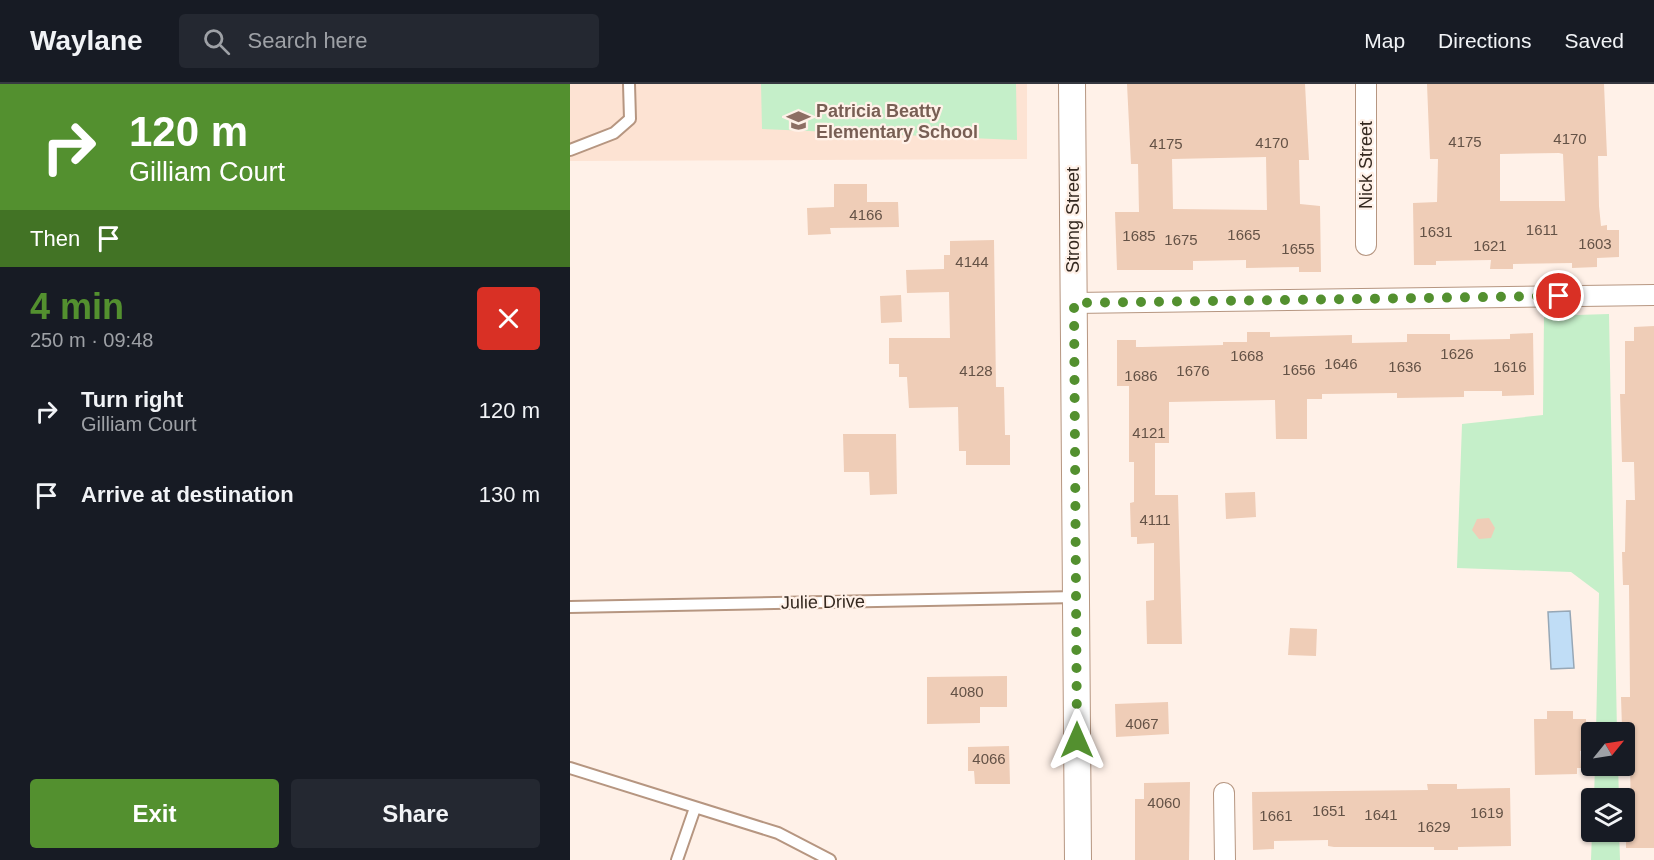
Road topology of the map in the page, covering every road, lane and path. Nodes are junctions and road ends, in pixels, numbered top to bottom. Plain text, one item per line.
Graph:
1 (629, 84) edge
2 (1072, 84) edge
3 (1366, 84) edge
4 (570, 150) edge
5 (1366, 245) dead end
6 (1654, 295) edge
7 (1074, 303) junction
8 (1076, 597) junction
9 (570, 607) edge
10 (570, 768) edge
11 (1224, 793) dead end
12 (695, 808) junction
13 (815, 856) edge
14 (677, 860) edge
15 (830, 860) edge
16 (1078, 860) edge
17 (1225, 860) edge

1 - 4 lane
2 - 7 street, Strong Street
3 - 5 street, Nick Street
6 - 7 street
7 - 8 street, Strong Street
8 - 9 lane, Julie Drive
8 - 16 street, Strong Street
10 - 12 lane
11 - 17 street
12 - 13 lane
12 - 14 lane
13 - 15 lane

